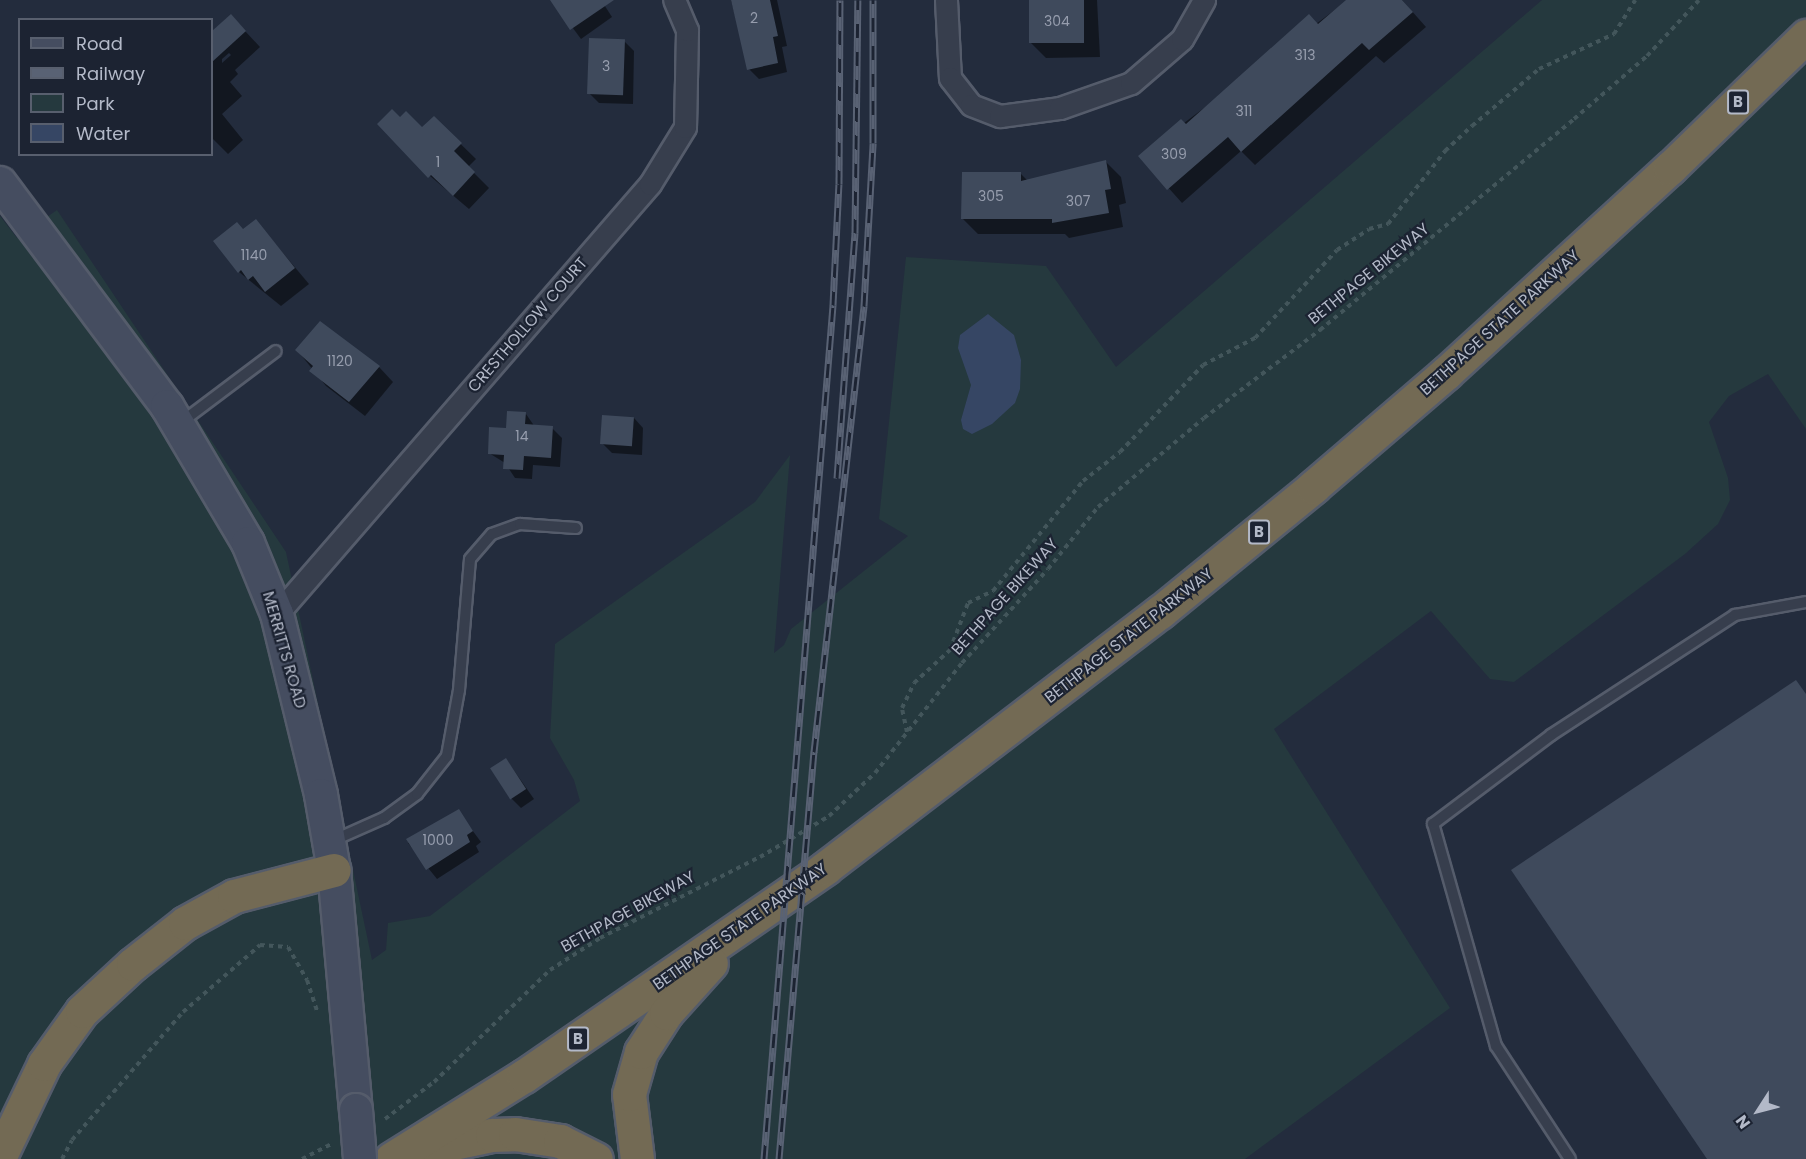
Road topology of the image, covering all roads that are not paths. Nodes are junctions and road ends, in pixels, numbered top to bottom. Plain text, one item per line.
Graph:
1 (674, 0) edge
2 (946, 0) edge
3 (1204, 0) edge
4 (1806, 36) edge
5 (0, 183) edge
6 (276, 351) dead end
7 (179, 424) junction
8 (576, 528) dead end
9 (1806, 602) edge
10 (278, 614) junction
11 (332, 856) junction
12 (754, 917) junction
13 (7, 1142) edge
14 (350, 1150) edge
15 (394, 1157) edge
16 (8, 1159) edge
17 (596, 1159) edge
18 (637, 1159) edge
19 (1570, 1159) edge

1 - 10 street, CRESTHOLLOW COURT
2 - 3 street
4 - 12 highway, BETHPAGE STATE PARKWAY / B
5 - 7 main road, MERRITTS ROAD
6 - 7 lane
7 - 10 main road, MERRITTS ROAD
8 - 11 lane
9 - 19 lane
10 - 11 main road, MERRITTS ROAD
11 - 13 highway
11 - 14 main road, MERRITTS ROAD, bridge
12 - 15 highway, BETHPAGE STATE PARKWAY / B
12 - 18 highway
13 - 16 highway
15 - 17 highway

